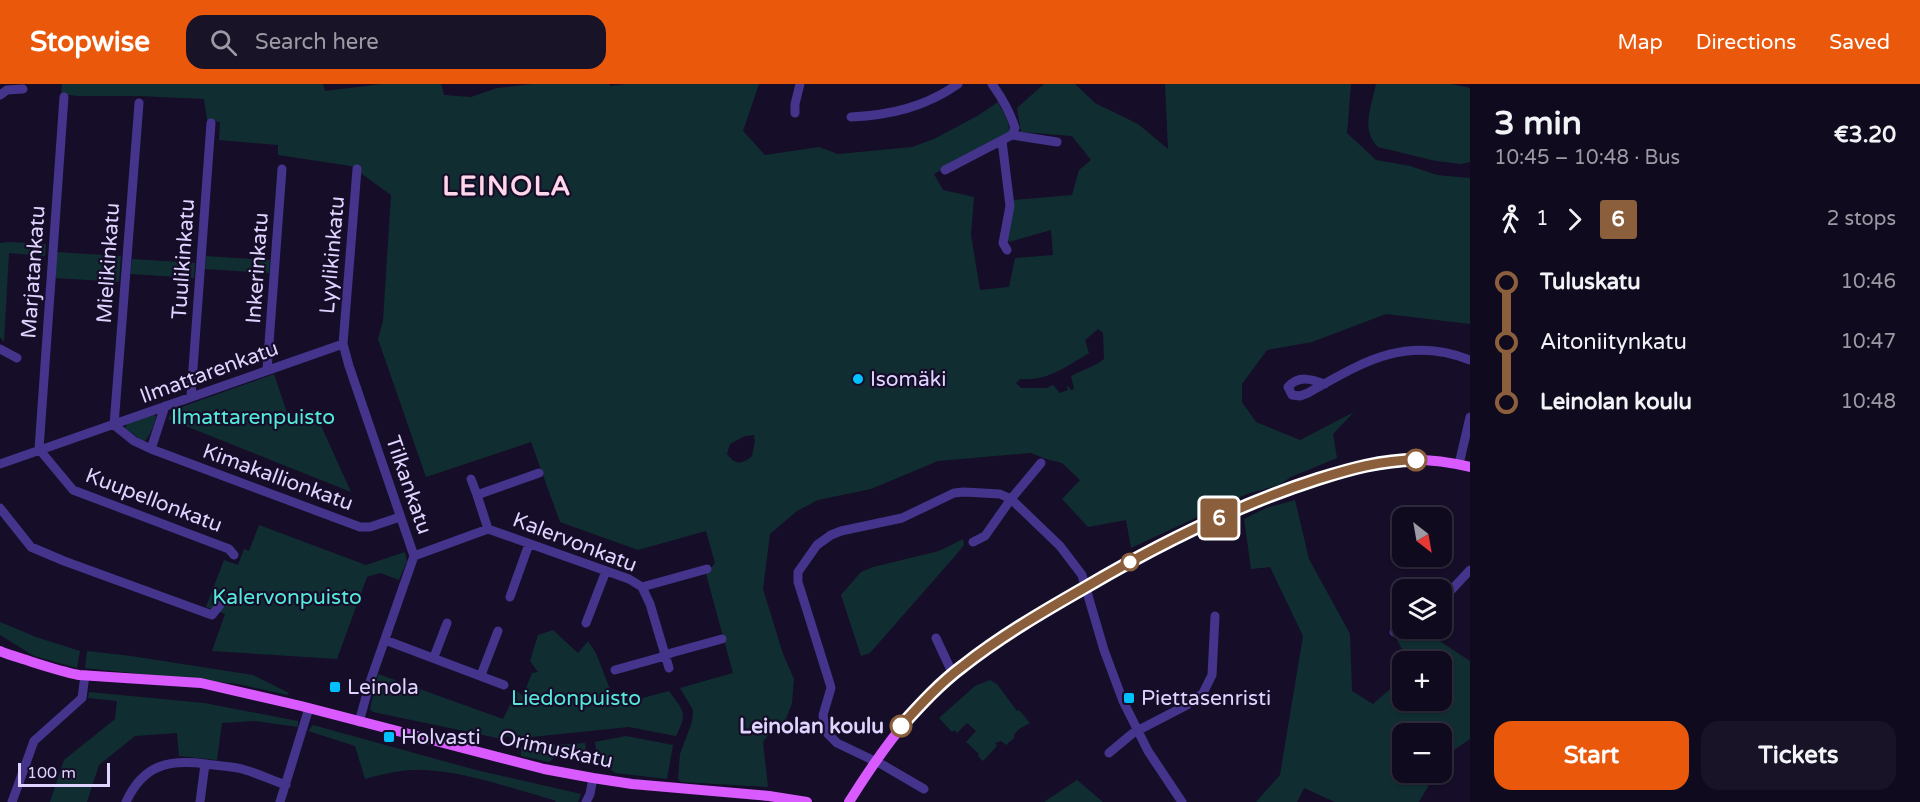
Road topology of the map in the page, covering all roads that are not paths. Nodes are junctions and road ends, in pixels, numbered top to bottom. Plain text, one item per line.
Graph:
1 (800, 84) edge
2 (958, 84) edge
3 (992, 84) edge
4 (23, 90) dead end
5 (0, 94) edge
6 (64, 97) dead end
7 (139, 103) dead end
8 (795, 113) dead end
9 (851, 117) dead end
10 (211, 123) dead end
11 (1012, 135) junction
12 (1002, 141) junction
13 (1057, 142) dead end
14 (282, 169) dead end
15 (357, 170) dead end
16 (945, 170) dead end
17 (1007, 250) dead end
18 (343, 344) junction
19 (0, 349) edge
20 (17, 358) dead end
21 (1470, 360) edge
22 (267, 370) junction
23 (1325, 384) dead end
24 (191, 396) junction
25 (165, 406) junction
26 (1470, 417) edge
27 (114, 425) junction
28 (39, 449) junction
29 (150, 449) junction
30 (1041, 463) dead end
31 (0, 464) edge
32 (1465, 466) edge
33 (539, 473) dead end
34 (471, 479) dead end
35 (477, 495) junction
36 (1011, 499) junction
37 (0, 508) edge
38 (400, 517) junction
39 (488, 529) junction
40 (973, 542) dead end
41 (529, 544) junction
42 (234, 555) dead end
43 (414, 556) junction
44 (706, 569) dead end
45 (1470, 570) edge
46 (606, 572) junction
47 (642, 587) junction
48 (1085, 587) junction
49 (1452, 589) edge
50 (510, 597) dead end
51 (220, 605) dead end
52 (1215, 616) dead end
53 (447, 623) dead end
54 (586, 623) dead end
55 (498, 632) dead end
56 (936, 638) dead end
57 (722, 639) dead end
58 (385, 640) junction
59 (0, 643) edge
60 (0, 651) edge
61 (665, 656) junction
62 (434, 657) junction
63 (20, 658) junction
64 (669, 668) dead end
65 (615, 670) dead end
66 (954, 674) junction
67 (86, 675) junction
68 (481, 675) junction
69 (504, 685) dead end
70 (309, 708) junction
71 (359, 722) junction
72 (1137, 730) junction
73 (1108, 753) dead end
74 (875, 761) junction
75 (205, 764) junction
76 (593, 778) junction
77 (286, 785) junction
78 (924, 789) dead end
79 (12, 802) edge
80 (126, 802) edge
81 (200, 802) edge
82 (280, 802) edge
83 (586, 802) edge
84 (807, 802) edge
85 (849, 802) edge
86 (1182, 802) edge

1 - 8 street
2 - 9 street
3 - 11 street
4 - 5 street
6 - 28 street, Marjatankatu
7 - 27 street, Mielikinkatu
10 - 24 street, Tuulikinkatu
11 - 12 street
11 - 13 street
12 - 16 street
12 - 17 street
14 - 22 street, Inkerinkatu
15 - 18 street, Lyylikinkatu
18 - 22 street, Ilmattarenkatu
18 - 38 street, Tilkankatu
19 - 20 street
21 - 23 street
22 - 24 street, Ilmattarenkatu
24 - 25 street, Ilmattarenkatu
25 - 27 street, Ilmattarenkatu
25 - 29 street
26 - 32 street
27 - 28 street, Ilmattarenkatu
27 - 29 street, Kimakallionkatu
28 - 31 street, Ilmattarenkatu
28 - 42 street, Kuupellonkatu
29 - 38 street, Kimakallionkatu
30 - 36 street
32 - 48 main road
33 - 35 street
34 - 35 street
35 - 39 street
36 - 40 street
36 - 48 street
36 - 74 street
37 - 51 street
38 - 43 street, Tilkankatu
39 - 41 street, Kalervonkatu
39 - 43 street, Kalervonkatu
41 - 46 street, Kalervonkatu
41 - 50 street
43 - 58 street, Tilkankatu
44 - 47 street
45 - 49 street
46 - 47 street, Kalervonkatu
46 - 54 street
47 - 61 street, Kalervonkatu
48 - 66 main road
48 - 72 street
52 - 72 street
53 - 62 street
55 - 68 street
56 - 66 street
57 - 61 street
58 - 62 street
58 - 71 street, Tilkankatu
59 - 63 main road, Orimuskatu
60 - 63 main road, Orimuskatu
61 - 64 street, Kalervonkatu
61 - 65 street
62 - 68 street
63 - 67 main road, Orimuskatu
66 - 74 main road
67 - 70 main road, Orimuskatu
67 - 79 street
68 - 69 street
70 - 71 main road, Orimuskatu
70 - 77 street
71 - 76 main road, Orimuskatu
72 - 73 street
72 - 86 street
74 - 78 street
74 - 85 main road
75 - 77 street
75 - 80 street
75 - 81 street
76 - 83 street
76 - 84 main road, Orimuskatu
77 - 82 street

